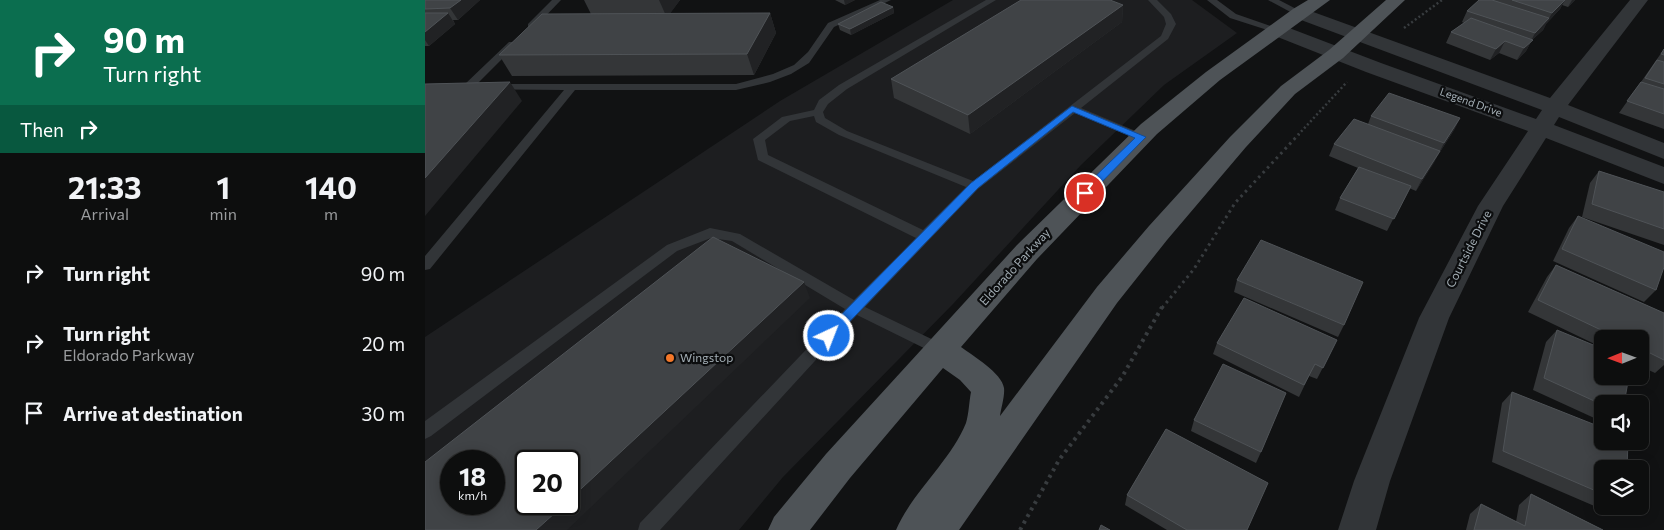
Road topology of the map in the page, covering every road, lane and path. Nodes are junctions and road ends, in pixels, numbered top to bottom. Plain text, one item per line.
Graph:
1 (557, 0) edge
2 (887, 0) edge
3 (992, 0) edge
4 (1155, 0) edge
5 (1211, 0) edge
6 (1272, 0) edge
7 (1396, 0) edge
8 (1442, 0) edge
9 (1639, 0) edge
10 (1310, 7) edge
11 (1277, 30) junction
12 (1383, 46) junction
13 (1352, 52) junction
14 (573, 86) junction
15 (1072, 108) junction
16 (818, 112) junction
17 (1548, 118) junction
18 (1141, 137) junction
19 (1664, 152) edge
20 (1664, 176) edge
21 (974, 186) junction
22 (925, 236) junction
23 (425, 265) edge
24 (855, 308) junction
25 (941, 350) junction
26 (425, 431) edge
27 (647, 530) edge
28 (787, 530) edge
29 (915, 530) edge
30 (937, 530) edge
31 (1020, 530) edge
32 (1357, 530) edge

1 - 14 lane
2 - 14 lane
3 - 16 lane
4 - 15 lane
5 - 11 lane
6 - 10 lane
7 - 13 main road
8 - 12 path
9 - 17 street, Courtside Drive
10 - 11 main road, Eldorado Parkway
10 - 13 street, Legend Drive
11 - 13 street, Legend Drive
11 - 18 main road, Eldorado Parkway
12 - 13 street, Legend Drive
12 - 17 street, Legend Drive
13 - 17 street, Legend Drive
13 - 30 main road
13 - 31 path
14 - 23 lane
15 - 18 lane
15 - 21 lane
16 - 21 lane
16 - 22 lane
17 - 19 street, Legend Drive
17 - 20 street, Legend Drive
17 - 32 street, Courtside Drive
18 - 25 main road, Eldorado Parkway
21 - 22 lane
22 - 24 lane
24 - 25 lane
24 - 26 lane
24 - 27 lane
25 - 28 main road, Eldorado Parkway
25 - 29 main road

